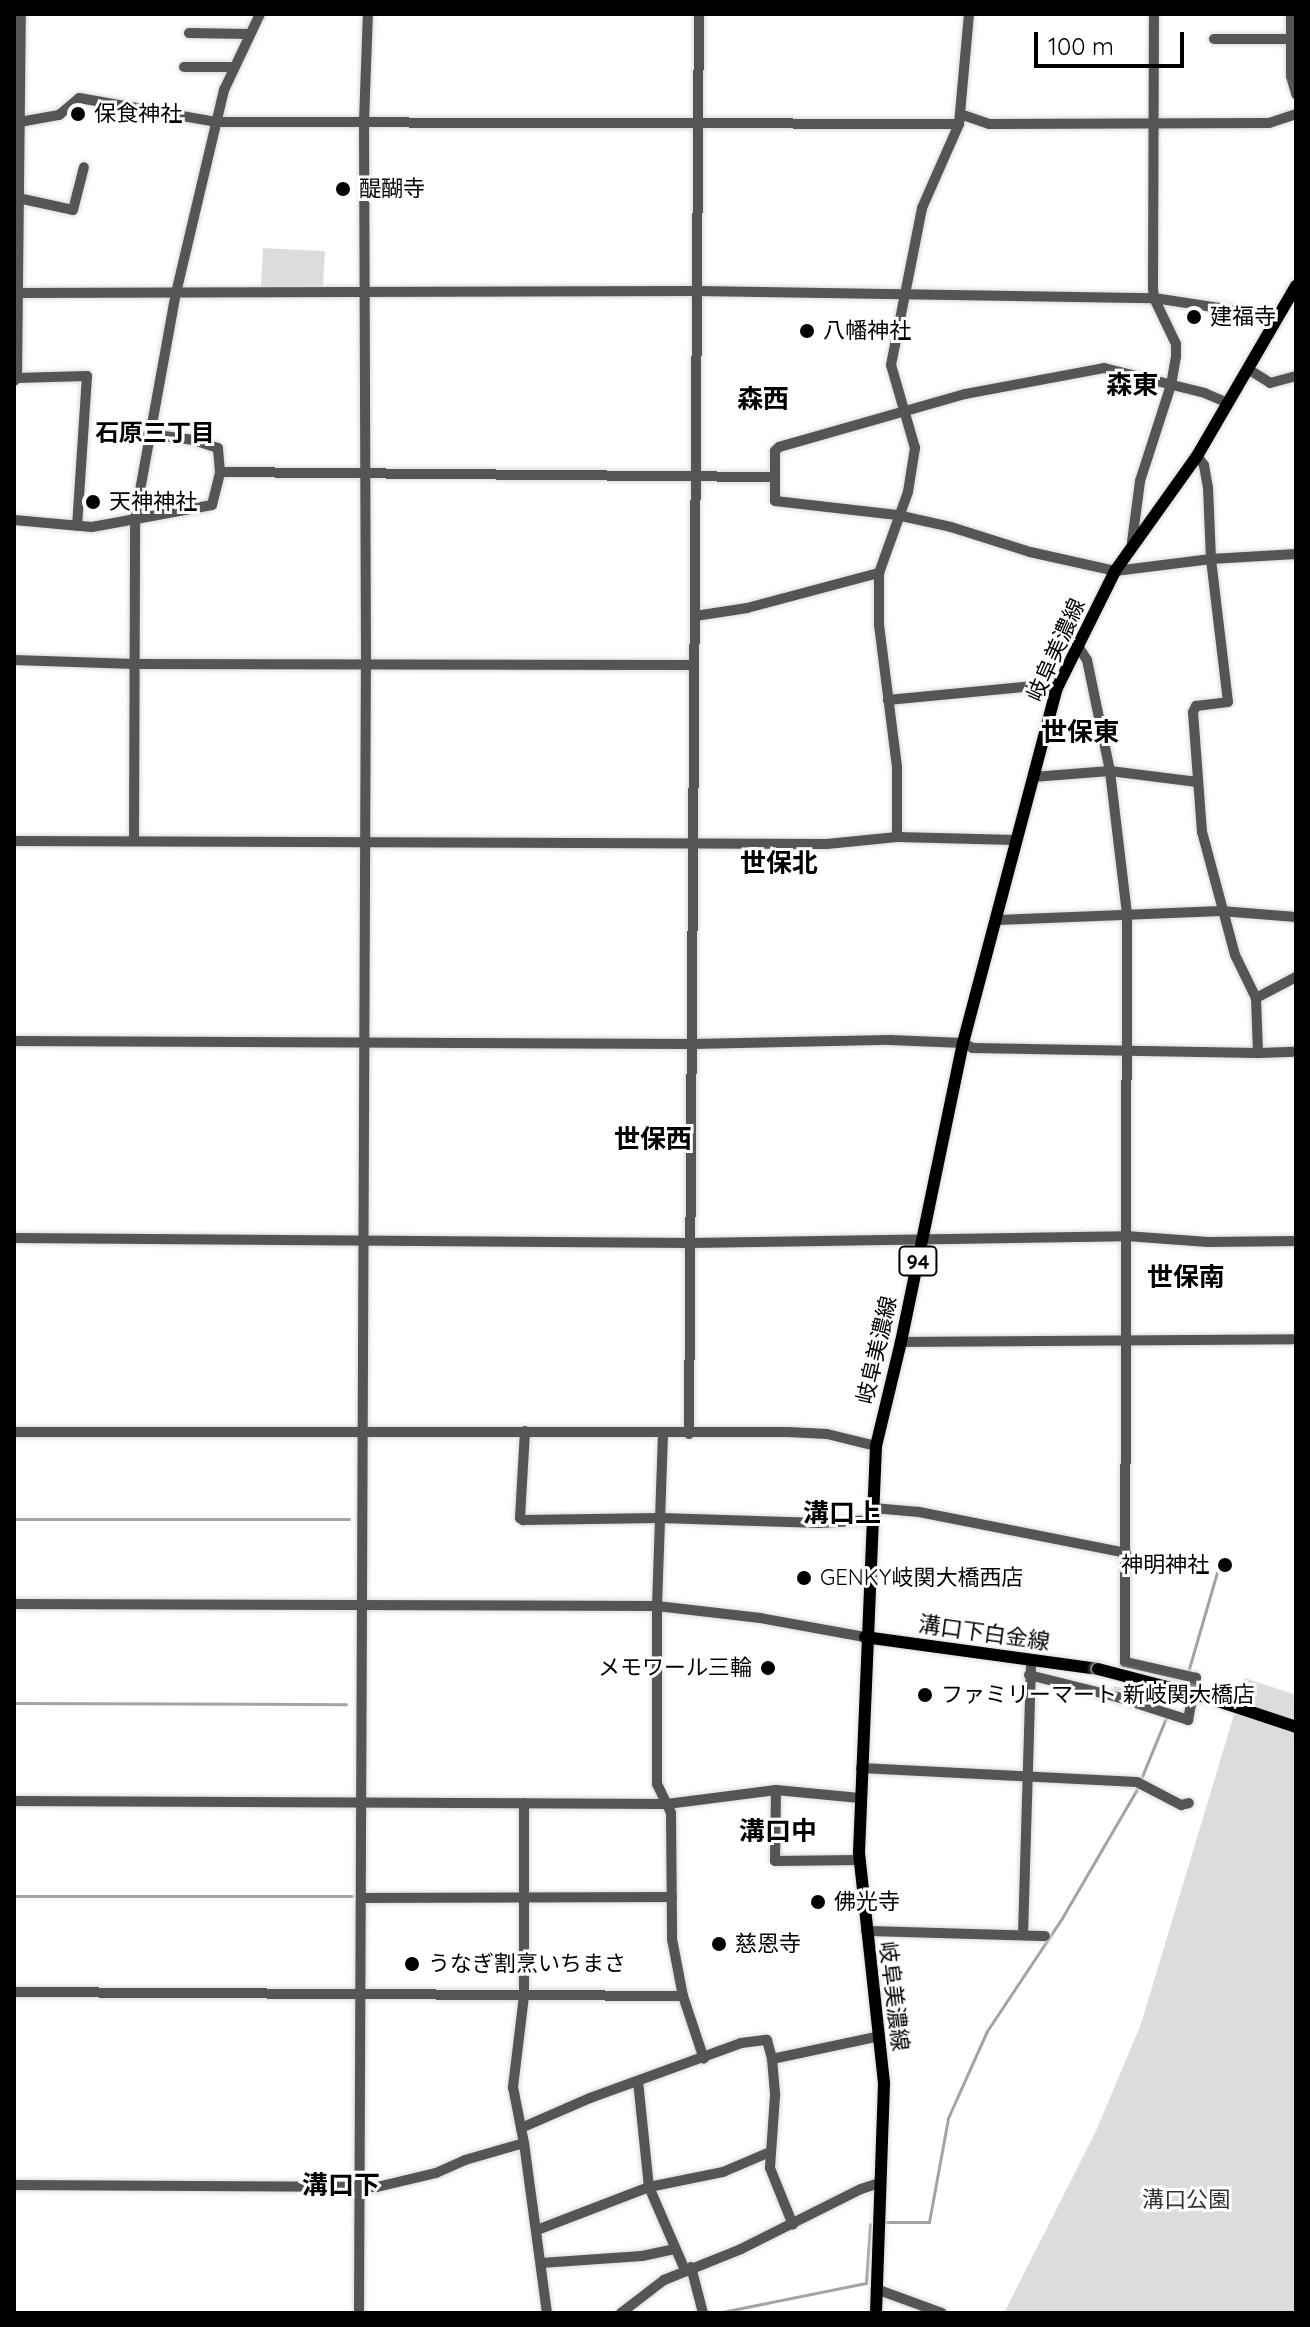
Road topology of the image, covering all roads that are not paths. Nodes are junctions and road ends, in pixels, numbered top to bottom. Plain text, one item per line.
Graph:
1 (21, 14) edge
2 (260, 14) edge
3 (368, 14) edge
4 (699, 14) edge
5 (969, 14) edge
6 (1154, 14) edge
7 (1291, 14) edge
8 (189, 33) dead end
9 (249, 34) junction
10 (1214, 39) dead end
11 (1292, 39) junction
12 (17, 58) edge
13 (184, 67) dead end
14 (233, 67) junction
15 (1296, 94) edge
16 (1296, 114) edge
17 (960, 119) junction
18 (364, 121) junction
19 (216, 122) junction
20 (16, 123) edge
21 (699, 123) junction
22 (1153, 123) junction
23 (84, 167) dead end
24 (18, 198) junction
25 (1296, 286) edge
26 (697, 291) junction
27 (16, 293) edge
28 (176, 293) junction
29 (367, 293) junction
30 (904, 297) junction
31 (1154, 298) junction
32 (1278, 317) junction
33 (1248, 369) junction
34 (1296, 376) edge
35 (16, 379) edge
36 (1171, 385) junction
37 (1228, 403) junction
38 (902, 410) junction
39 (148, 434) junction
40 (1197, 456) junction
41 (220, 472) junction
42 (366, 474) junction
43 (695, 477) junction
44 (774, 477) junction
45 (897, 515) junction
46 (135, 518) junction
47 (14, 520) edge
48 (77, 526) junction
49 (1132, 542) junction
50 (1296, 554) edge
51 (1211, 559) junction
52 (1115, 571) junction
53 (879, 573) junction
54 (695, 616) junction
55 (1078, 646) junction
56 (14, 660) edge
57 (134, 664) junction
58 (366, 664) junction
59 (693, 665) junction
60 (1057, 688) junction
61 (888, 700) junction
62 (1110, 771) junction
63 (1033, 777) junction
64 (1197, 782) junction
65 (897, 837) junction
66 (1016, 840) junction
67 (14, 841) edge
68 (134, 841) junction
69 (366, 842) junction
70 (694, 844) junction
71 (1221, 911) junction
72 (1127, 914) junction
73 (1296, 919) edge
74 (998, 920) junction
75 (1296, 977) edge
76 (1256, 998) junction
77 (14, 1041) edge
78 (963, 1043) junction
79 (364, 1044) junction
80 (693, 1044) junction
81 (1126, 1049) junction
82 (1296, 1052) edge
83 (1258, 1053) junction
84 (1126, 1236) junction
85 (14, 1238) edge
86 (922, 1238) junction
87 (1296, 1241) edge
88 (363, 1242) junction
89 (692, 1243) junction
90 (1125, 1339) junction
91 (1296, 1339) edge
92 (901, 1342) junction
93 (525, 1431) junction
94 (14, 1432) edge
95 (363, 1432) junction
96 (663, 1434) junction
97 (689, 1434) junction
98 (876, 1446) junction
99 (873, 1514) junction
100 (660, 1518) junction
101 (1126, 1553) junction
102 (14, 1604) edge
103 (362, 1605) junction
104 (657, 1606) junction
105 (865, 1637) junction
106 (1031, 1660) junction
107 (1029, 1675) junction
108 (1296, 1727) edge
109 (861, 1768) junction
110 (1028, 1774) junction
111 (776, 1790) junction
112 (860, 1798) junction
113 (14, 1801) edge
114 (361, 1802) junction
115 (524, 1803) junction
116 (1189, 1803) dead end
117 (667, 1804) junction
118 (859, 1860) junction
119 (524, 1897) junction
120 (672, 1897) junction
121 (361, 1898) junction
122 (866, 1931) junction
123 (1023, 1935) junction
124 (1045, 1936) dead end
125 (14, 1992) edge
126 (360, 1994) junction
127 (524, 1996) junction
128 (683, 1996) junction
129 (880, 2036) junction
130 (704, 2059) junction
131 (772, 2059) junction
132 (638, 2081) junction
133 (521, 2128) junction
134 (524, 2143) junction
135 (770, 2152) junction
136 (880, 2183) junction
137 (14, 2185) edge
138 (359, 2187) junction
139 (649, 2187) junction
140 (793, 2225) junction
141 (537, 2230) junction
142 (674, 2249) junction
143 (541, 2263) junction
144 (688, 2269) junction
145 (876, 2289) junction
146 (359, 2313) edge
147 (547, 2313) edge
148 (621, 2313) edge
149 (703, 2313) edge
150 (876, 2313) edge
151 (942, 2313) edge

1 - 12 street
2 - 9 street
3 - 18 street
4 - 21 street
5 - 17 street
6 - 22 street
7 - 11 street
8 - 9 street
9 - 14 street
10 - 11 street
11 - 15 street
12 - 20 street
13 - 14 street
14 - 19 street
16 - 22 street
17 - 21 street
17 - 22 street
17 - 30 street
18 - 19 street
18 - 21 street
18 - 29 street
19 - 20 street
19 - 28 street
20 - 24 street
21 - 26 street
22 - 31 street
23 - 24 street
24 - 27 street
25 - 32 main road, 岐阜美濃線 / 94
26 - 29 street
26 - 30 street
26 - 43 street
27 - 28 street
27 - 35 street
28 - 29 street
28 - 39 street
29 - 42 street
30 - 31 street
30 - 38 street
31 - 32 street
31 - 36 street
32 - 33 main road, 岐阜美濃線 / 94
33 - 34 street
33 - 37 main road, 岐阜美濃線 / 94
35 - 48 street
36 - 37 street
36 - 38 street
36 - 49 street
37 - 40 main road, 岐阜美濃線 / 94
38 - 44 street
38 - 45 street
39 - 41 street
39 - 46 street
40 - 49 main road, 岐阜美濃線 / 94
40 - 51 street
41 - 42 street
41 - 46 street
42 - 43 street
42 - 58 street
43 - 44 street
43 - 54 street
44 - 45 street
45 - 52 street
45 - 53 street
46 - 48 street
46 - 57 street
47 - 48 street
49 - 52 main road, 岐阜美濃線 / 94
50 - 51 street
51 - 52 street
51 - 64 street
52 - 55 main road, 岐阜美濃線 / 94
53 - 54 street
53 - 61 street
54 - 59 street
55 - 60 main road, 岐阜美濃線 / 94
55 - 62 street
56 - 57 street
57 - 58 street
57 - 68 street
58 - 59 street
58 - 69 street
59 - 70 street
60 - 61 street
60 - 63 main road, 岐阜美濃線 / 94
61 - 65 street
62 - 63 street
62 - 64 street
62 - 72 street
63 - 66 main road, 岐阜美濃線 / 94
64 - 71 street
65 - 66 street
65 - 70 street
66 - 74 main road, 岐阜美濃線 / 94
67 - 68 street
68 - 69 street
69 - 70 street
69 - 79 street
70 - 80 street
71 - 72 street
71 - 73 street
71 - 76 street
72 - 74 street
72 - 81 street
74 - 78 main road, 岐阜美濃線 / 94
75 - 76 street
76 - 83 street
77 - 79 street
78 - 80 street
78 - 81 street
78 - 86 main road, 岐阜美濃線 / 94
79 - 80 street
79 - 88 street
80 - 89 street
81 - 83 street
81 - 84 street
82 - 83 street
84 - 86 street
84 - 87 street
84 - 90 street
85 - 88 street
86 - 89 street
86 - 92 main road, 岐阜美濃線 / 94
88 - 89 street
88 - 95 street
89 - 97 street
90 - 91 street
90 - 92 street
90 - 101 street
92 - 98 main road, 岐阜美濃線 / 94
93 - 95 street
93 - 96 street
93 - 100 street
94 - 95 street
95 - 103 street
96 - 97 street
96 - 100 street
97 - 98 street
98 - 99 main road, 岐阜美濃線 / 94
99 - 100 street
99 - 101 street
99 - 105 main road, 岐阜美濃線 / 94
100 - 104 street
101 - 107 street
102 - 103 street
103 - 104 street
103 - 114 street
104 - 105 street
104 - 117 street
105 - 106 main road, 溝口下白金線
105 - 109 main road, 岐阜美濃線 / 94
106 - 107 street
106 - 108 main road, 溝口下白金線, bridge
107 - 110 street
109 - 110 street
109 - 112 main road, 岐阜美濃線 / 94
110 - 116 street
110 - 123 street
111 - 112 street
111 - 117 street
111 - 118 street
112 - 118 main road, 岐阜美濃線 / 94
113 - 114 street
114 - 115 street
114 - 121 street
115 - 117 street
115 - 119 street
117 - 120 street
118 - 122 main road, 岐阜美濃線 / 94
119 - 120 street
119 - 121 street
119 - 127 street
120 - 128 street
121 - 126 street
122 - 123 street
122 - 129 main road, 岐阜美濃線 / 94
123 - 124 street
125 - 126 street
126 - 127 street
126 - 138 street
127 - 128 street
127 - 133 street
128 - 130 street
129 - 131 street
129 - 136 main road, 岐阜美濃線 / 94
130 - 131 street
130 - 132 street
131 - 135 street
132 - 133 street
132 - 139 street
133 - 134 street
134 - 138 street
134 - 141 street
135 - 139 street
135 - 140 street
136 - 140 street
136 - 145 main road, 岐阜美濃線 / 94
137 - 138 street
138 - 146 street
139 - 141 street
139 - 142 street
140 - 144 street
141 - 143 street
142 - 143 street
142 - 144 street
143 - 147 street
144 - 148 street
144 - 149 street
145 - 150 main road, 岐阜美濃線 / 94
145 - 151 street

